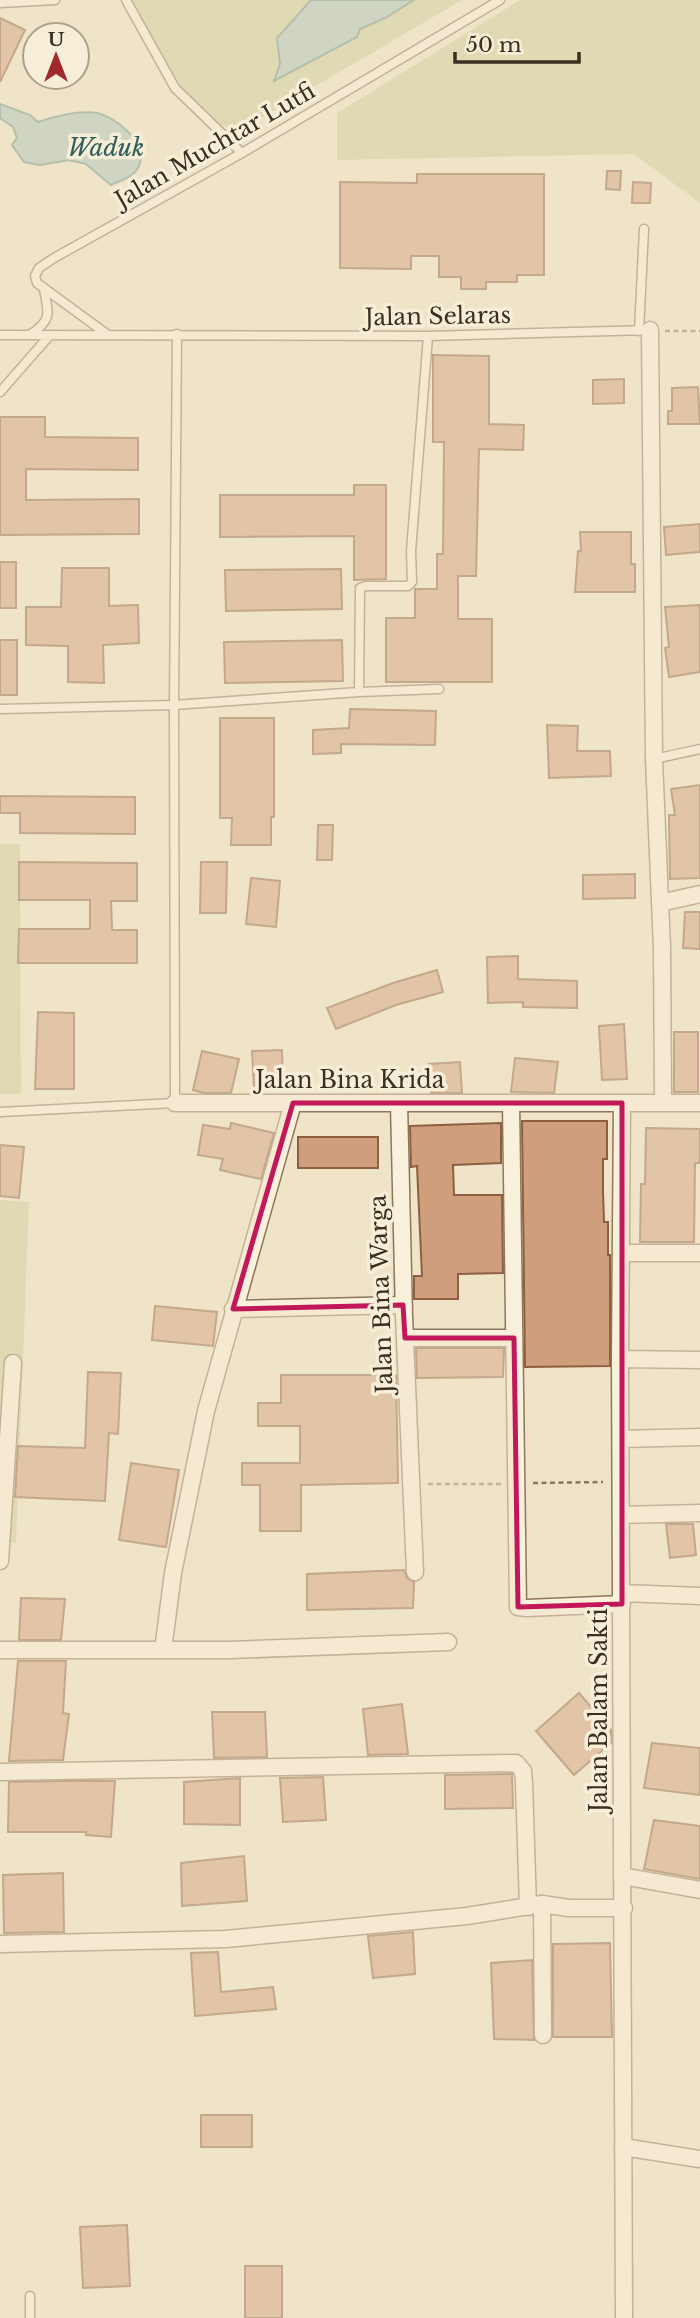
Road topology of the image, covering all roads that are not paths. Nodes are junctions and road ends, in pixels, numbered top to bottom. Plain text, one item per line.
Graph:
1 (55, 0) edge
2 (126, 0) edge
3 (500, 0) edge
4 (0, 3) edge
5 (242, 153) junction
6 (644, 229) dead end
7 (44, 289) junction
8 (644, 331) junction
9 (177, 334) junction
10 (0, 335) edge
11 (30, 335) junction
12 (50, 335) junction
13 (108, 335) junction
14 (428, 337) junction
15 (0, 392) edge
16 (439, 690) dead end
17 (359, 692) junction
18 (174, 705) junction
19 (0, 709) edge
20 (700, 749) edge
21 (654, 759) junction
22 (700, 894) edge
23 (660, 903) junction
24 (399, 1102) junction
25 (622, 1102) junction
26 (663, 1102) junction
27 (175, 1103) junction
28 (293, 1103) junction
29 (511, 1103) junction
30 (700, 1103) edge
31 (0, 1112) edge
32 (700, 1252) edge
33 (621, 1253) junction
34 (404, 1305) junction
35 (233, 1309) junction
36 (405, 1338) junction
37 (514, 1338) junction
38 (620, 1359) junction
39 (700, 1360) edge
40 (13, 1363) dead end
41 (700, 1437) edge
42 (621, 1439) junction
43 (700, 1513) edge
44 (621, 1515) junction
45 (0, 1561) edge
46 (415, 1572) dead end
47 (700, 1596) edge
48 (622, 1599) junction
49 (448, 1642) dead end
50 (0, 1650) edge
51 (163, 1650) junction
52 (0, 1772) edge
53 (622, 1876) junction
54 (700, 1889) edge
55 (535, 1905) junction
56 (624, 1908) junction
57 (0, 1944) edge
58 (543, 2035) dead end
59 (623, 2147) junction
60 (700, 2159) edge
61 (30, 2296) dead end
62 (30, 2318) edge
63 (624, 2318) edge

1 - 4 lane
2 - 5 lane
3 - 5 lane, Jalan Muchtar Lutfi
5 - 7 lane, Jalan Muchtar Lutfi
6 - 8 lane
7 - 11 lane
7 - 13 lane
8 - 14 lane, Jalan Selaras
8 - 21 street
9 - 13 lane, Jalan Selaras
9 - 14 lane, Jalan Selaras
9 - 18 lane
10 - 11 lane, Jalan Selaras
11 - 12 lane, Jalan Selaras
12 - 13 lane, Jalan Selaras
12 - 15 lane
14 - 17 lane
16 - 17 lane
17 - 18 lane
18 - 19 lane
18 - 27 lane
20 - 21 lane
21 - 23 street
22 - 23 street
23 - 26 street
24 - 28 street, Jalan Bina Krida
24 - 29 street, Jalan Bina Krida
24 - 34 street, Jalan Bina Warga
25 - 26 street, Jalan Bina Krida
25 - 29 street, Jalan Bina Krida
25 - 33 street, Jalan Balam Sakti
26 - 30 street, Jalan Bina Krida
27 - 28 street, Jalan Bina Krida
27 - 31 lane, Jalan Bina Krida
28 - 35 street
29 - 37 street
32 - 33 street
33 - 38 street, Jalan Balam Sakti
34 - 35 street
34 - 36 street, Jalan Bina Warga
35 - 51 street
36 - 37 street
36 - 46 street, Jalan Bina Warga
37 - 48 street
38 - 39 street
38 - 42 street, Jalan Balam Sakti
40 - 45 street
41 - 42 street
42 - 44 street, Jalan Balam Sakti
43 - 44 street
44 - 48 street, Jalan Balam Sakti
47 - 48 street
48 - 53 street, Jalan Balam Sakti
49 - 51 street
50 - 51 street
52 - 55 street
53 - 54 street
53 - 56 street, Jalan Balam Sakti
55 - 56 street
55 - 57 street
55 - 58 street
56 - 59 street, Jalan Balam Sakti
59 - 60 street
59 - 63 street, Jalan Balam Sakti
61 - 62 lane

